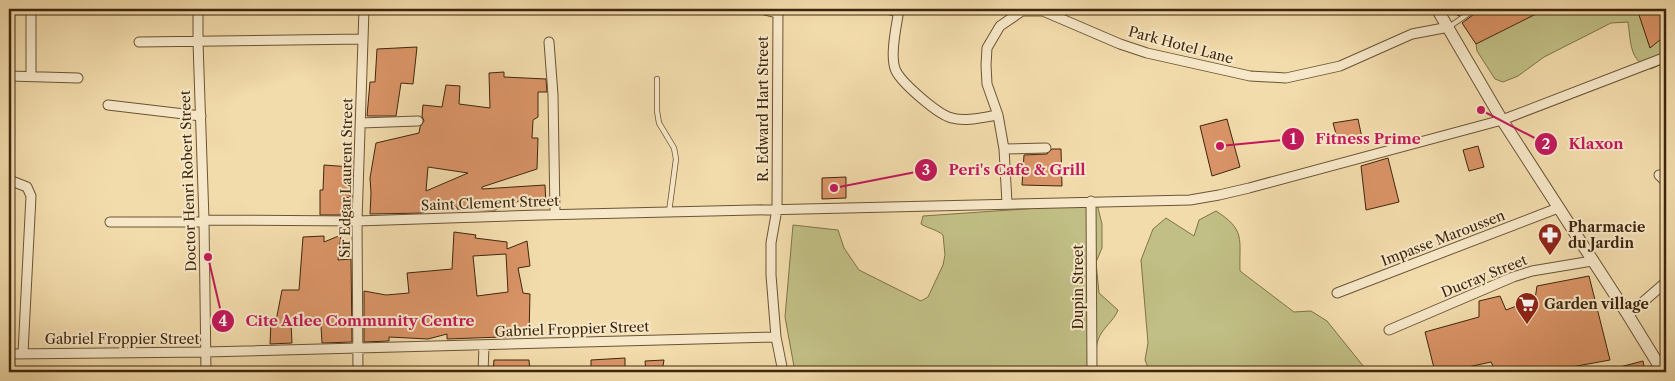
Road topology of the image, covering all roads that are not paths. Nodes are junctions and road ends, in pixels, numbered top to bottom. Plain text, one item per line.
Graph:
1 (30, 9) edge
2 (198, 9) edge
3 (364, 9) edge
4 (761, 9) edge
5 (886, 9) edge
6 (1437, 9) edge
7 (1475, 9) edge
8 (899, 10) edge
9 (778, 11) edge
10 (1449, 27) junction
11 (363, 39) junction
12 (139, 42) dead end
13 (198, 42) junction
14 (549, 42) dead end
15 (1666, 58) edge
16 (9, 76) edge
17 (31, 76) junction
18 (78, 78) dead end
19 (657, 79) dead end
20 (108, 105) dead end
21 (998, 114) junction
22 (201, 116) junction
23 (1502, 120) junction
24 (418, 121) dead end
25 (360, 123) junction
26 (1046, 148) dead end
27 (1004, 149) junction
28 (1660, 175) dead end
29 (11, 180) edge
30 (1666, 182) edge
31 (1091, 201) junction
32 (1007, 203) junction
33 (1558, 208) junction
34 (777, 209) junction
35 (670, 212) junction
36 (555, 214) junction
37 (204, 221) junction
38 (357, 221) junction
39 (110, 222) dead end
40 (1592, 261) junction
41 (1666, 282) edge
42 (1337, 293) dead end
43 (1628, 315) junction
44 (1389, 330) dead end
45 (776, 337) junction
46 (484, 346) junction
47 (357, 347) junction
48 (206, 352) junction
49 (23, 353) junction
50 (9, 354) edge
51 (1657, 367) edge
52 (206, 372) edge
53 (358, 372) edge
54 (483, 372) edge
55 (783, 372) edge
56 (1092, 372) edge
57 (1663, 372) edge

1 - 17 street
2 - 13 street, Doctor Henri Robert Street
3 - 11 street, Sir Edgar Laurent Street
4 - 9 street
5 - 8 street
6 - 10 street
7 - 10 lane
8 - 21 street
9 - 34 street, R. Edward Hart Street
10 - 21 street, Park Hotel Lane
10 - 23 street
11 - 13 street
11 - 25 street, Sir Edgar Laurent Street
12 - 13 street
13 - 22 street, Doctor Henri Robert Street
14 - 36 street
15 - 23 street, Saint Clement Street
16 - 17 street
17 - 18 street
19 - 35 lane
20 - 22 street
21 - 27 street, Park Hotel Lane
22 - 37 street, Doctor Henri Robert Street
23 - 31 street, Saint Clement Street
23 - 33 street
24 - 25 street
25 - 38 street, Sir Edgar Laurent Street
26 - 27 street
27 - 32 street, Park Hotel Lane
28 - 30 street
29 - 49 street
31 - 32 street, Saint Clement Street
31 - 56 street, Dupin Street
32 - 34 street, Saint Clement Street
33 - 40 street
33 - 42 street, Impasse Maroussen
34 - 35 street, Saint Clement Street
34 - 45 street, R. Edward Hart Street
35 - 36 street, Saint Clement Street
36 - 38 street, Saint Clement Street
37 - 38 street, Saint Clement Street
37 - 39 street, Saint Clement Street
37 - 48 street, Doctor Henri Robert Street
38 - 47 street, Sir Edgar Laurent Street
40 - 43 street
40 - 44 street, Ducray Street
41 - 43 street
43 - 51 street
45 - 46 street, Gabriel Froppier Street
45 - 55 street, R. Edward Hart Street
46 - 47 street, Gabriel Froppier Street
46 - 54 street
47 - 48 street, Gabriel Froppier Street
47 - 53 street, Sir Edgar Laurent Street
48 - 49 street, Gabriel Froppier Street
48 - 52 street, Doctor Henri Robert Street
49 - 50 street, Gabriel Froppier Street
51 - 57 street

